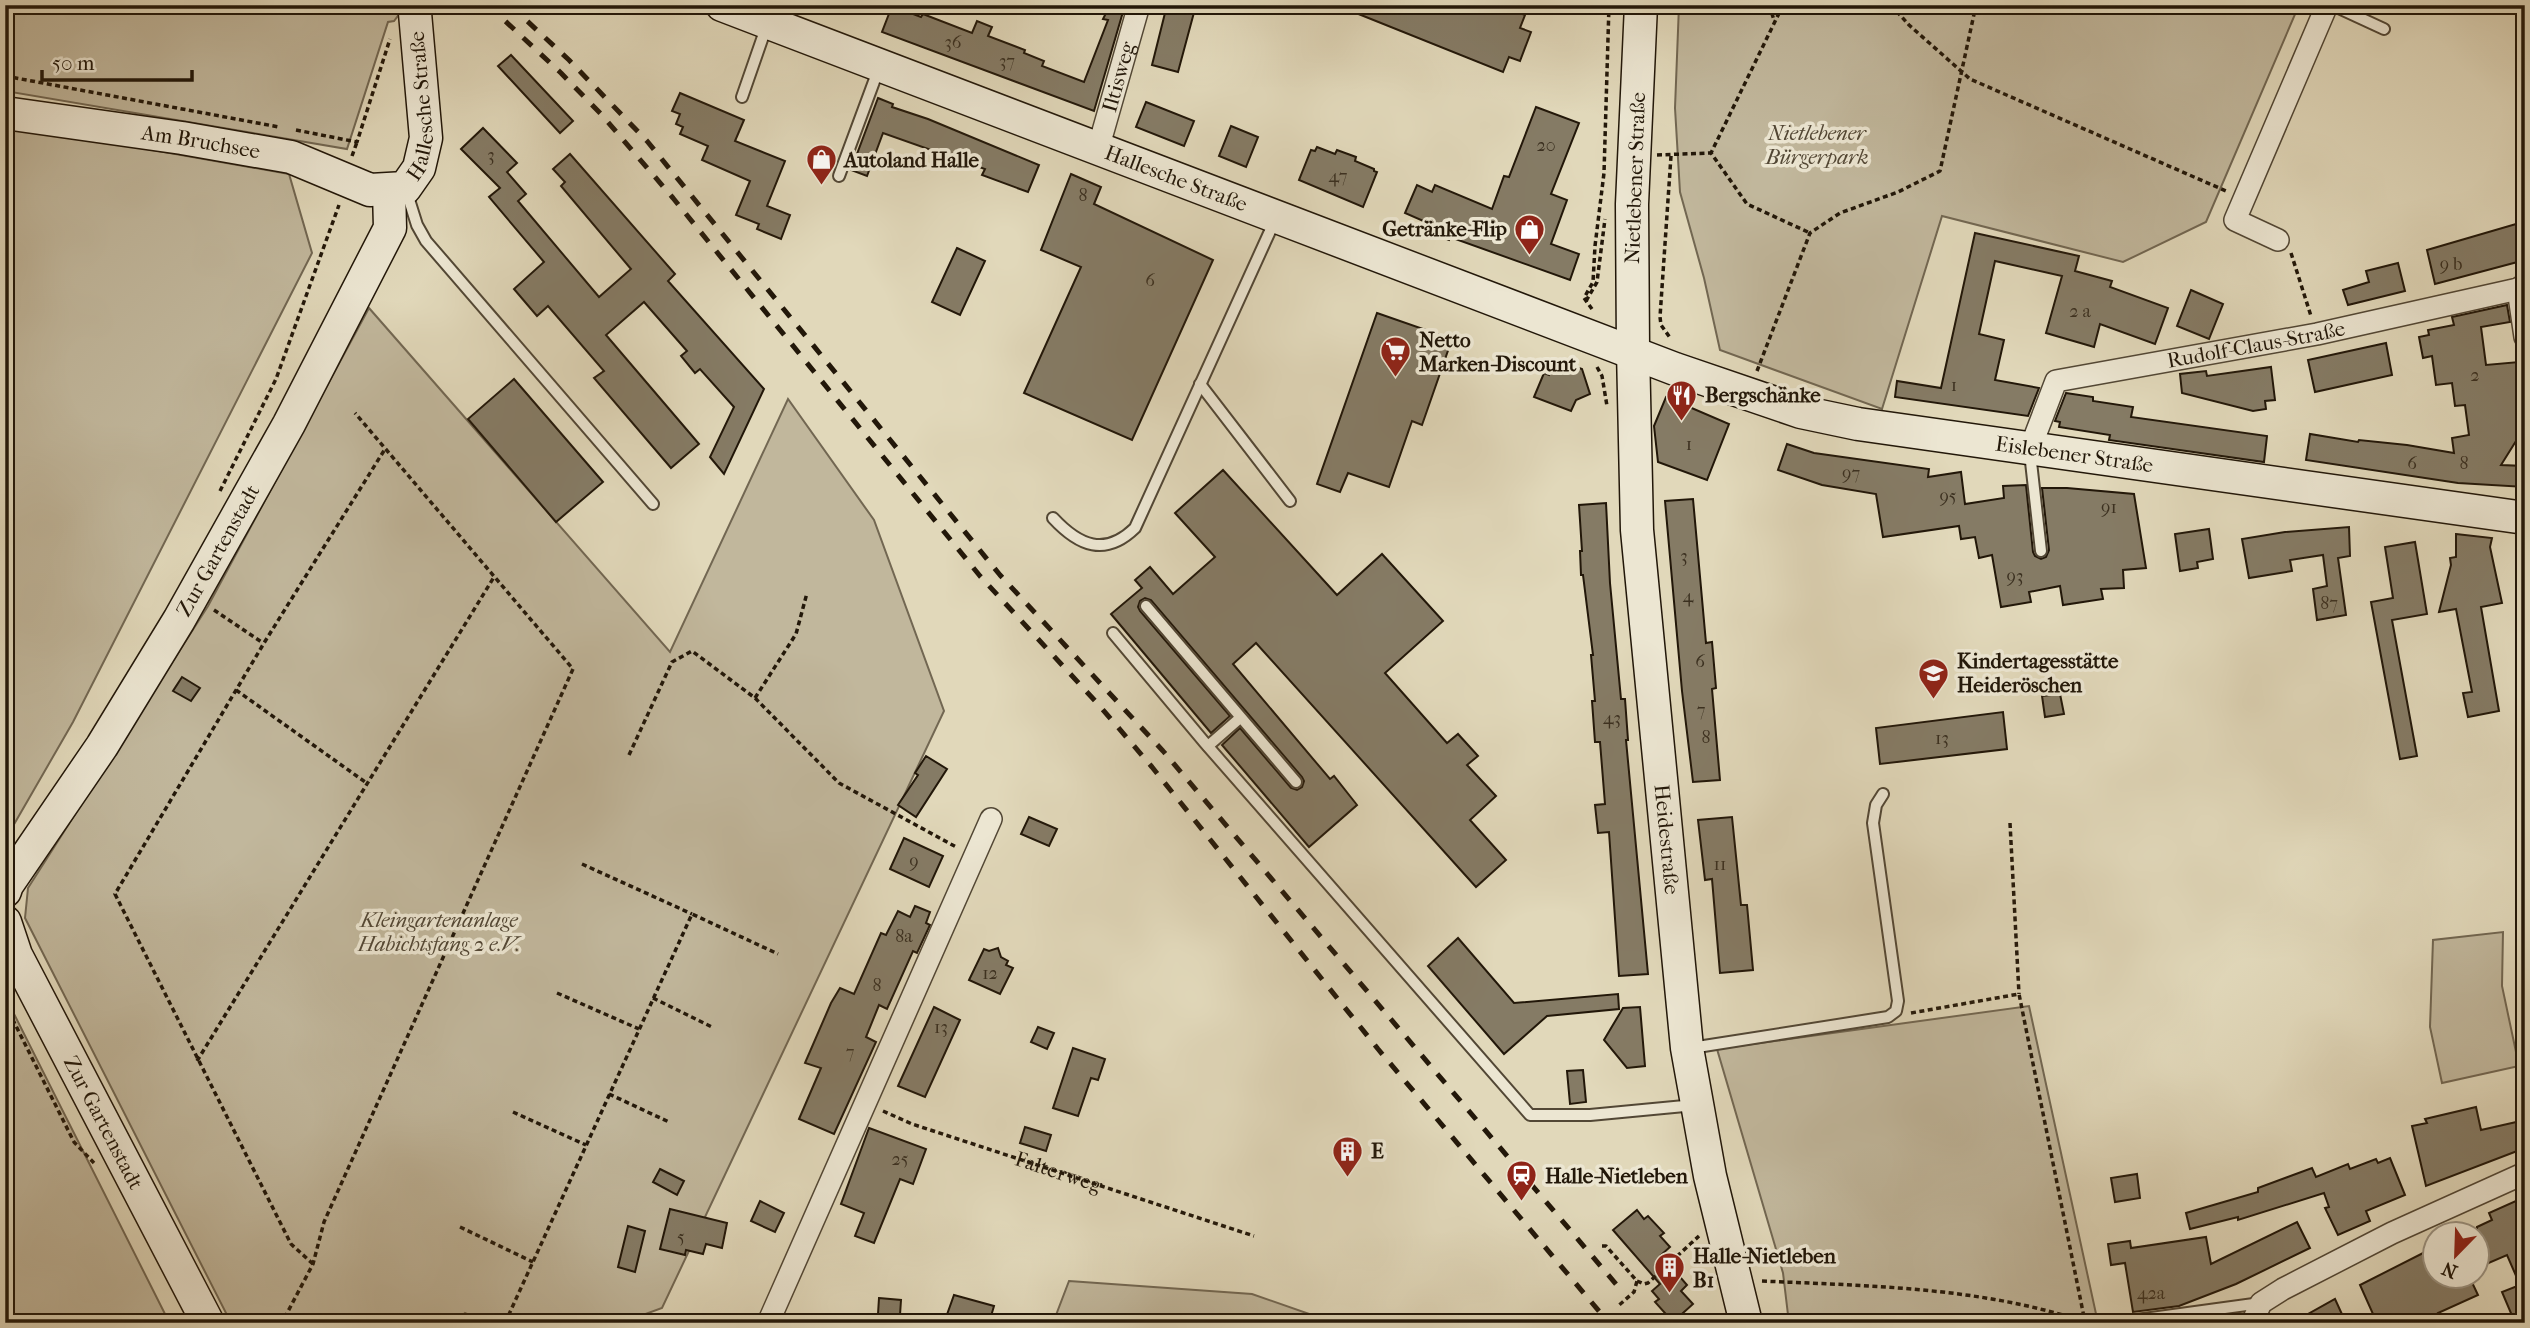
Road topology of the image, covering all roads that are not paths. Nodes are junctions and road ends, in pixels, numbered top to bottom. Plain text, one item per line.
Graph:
1 (418, 5) edge
2 (722, 5) edge
3 (1139, 5) edge
4 (1641, 5) edge
5 (2330, 5) edge
6 (768, 23) junction
7 (2384, 29) dead end
8 (880, 65) junction
9 (742, 97) dead end
10 (5, 113) edge
11 (1098, 149) junction
12 (839, 176) dead end
13 (397, 189) junction
14 (1276, 216) junction
15 (2278, 240) road end
16 (2521, 287) edge
17 (2525, 337) edge
18 (1633, 350) junction
19 (1200, 384) junction
20 (2030, 449) junction
21 (1290, 501) dead end
22 (653, 504) dead end
23 (1053, 518) dead end
24 (2525, 518) edge
25 (2041, 551) dead end
26 (1146, 606) dead end
27 (1113, 634) dead end
28 (1240, 718) junction
29 (1208, 746) junction
30 (1296, 782) dead end
31 (1883, 794) dead end
32 (991, 818) dead end
33 (5, 891) edge
34 (5, 922) edge
35 (1688, 1048) junction
36 (1698, 1104) junction
37 (2525, 1173) edge
38 (2261, 1303) junction
39 (2122, 1322) edge
40 (208, 1323) edge
41 (768, 1323) edge
42 (1746, 1323) edge
43 (2252, 1323) edge

1 - 13 street, Hallesche Straße
2 - 6 street, Hallesche Straße
3 - 11 street, Iltisweg
4 - 18 street, Nietlebener Straße
5 - 7 lane
5 - 15 street
6 - 8 street, Hallesche Straße
6 - 9 lane
8 - 11 street, Hallesche Straße
8 - 12 lane
10 - 13 street, Am Bruchsee
11 - 14 street, Hallesche Straße
13 - 22 lane
13 - 33 street, Zur Gartenstadt
14 - 18 street, Hallesche Straße
14 - 19 lane
16 - 17 street
16 - 20 street, Rudolf-Claus-Straße
18 - 20 street, Eislebener Straße
18 - 35 street, Heidestraße
19 - 21 lane
19 - 23 lane
20 - 24 street, Eislebener Straße
20 - 25 lane
26 - 28 lane
27 - 29 lane
28 - 29 lane
28 - 30 lane
29 - 36 lane
31 - 35 lane
32 - 41 street
34 - 40 street, Zur Gartenstadt
35 - 36 street, Heidestraße
36 - 42 street, Heidestraße
37 - 38 street
38 - 39 lane
38 - 43 street

